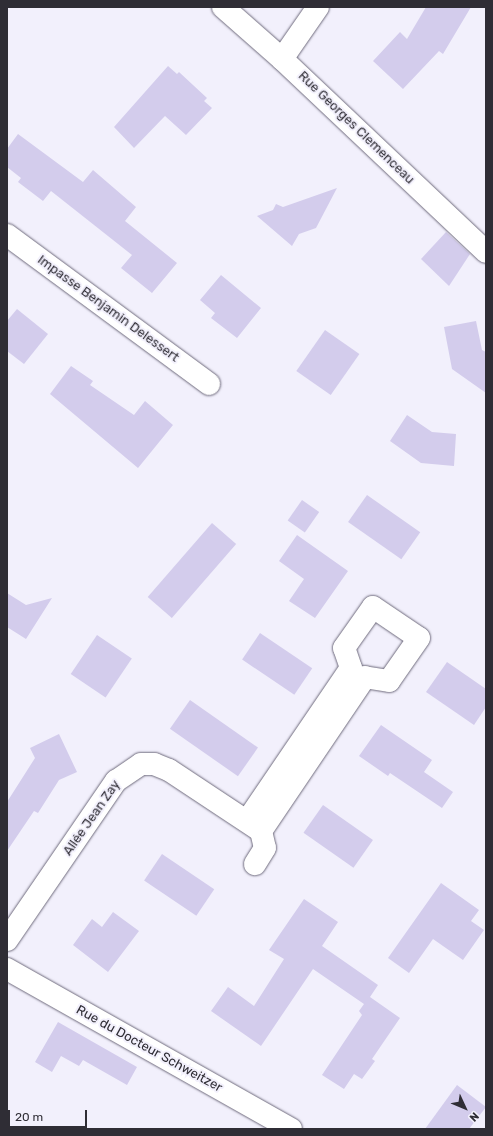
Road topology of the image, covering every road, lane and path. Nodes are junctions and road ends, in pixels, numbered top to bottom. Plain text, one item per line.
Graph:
1 (223, 7) edge
2 (318, 7) edge
3 (282, 59) junction
4 (7, 235) edge
5 (486, 252) edge
6 (209, 384) dead end
7 (358, 672) dead end
8 (254, 826) junction
9 (255, 864) dead end
10 (7, 940) edge
11 (7, 969) edge
12 (291, 1129) edge

1 - 3 street, Rue Georges Clemenceau
2 - 3 street
3 - 5 street, Rue Georges Clemenceau
4 - 6 street, Impasse Benjamin Delessert
7 - 8 street
8 - 9 street
8 - 10 street, Allée Jean Zay
11 - 12 street, Rue du Docteur Schweitzer

